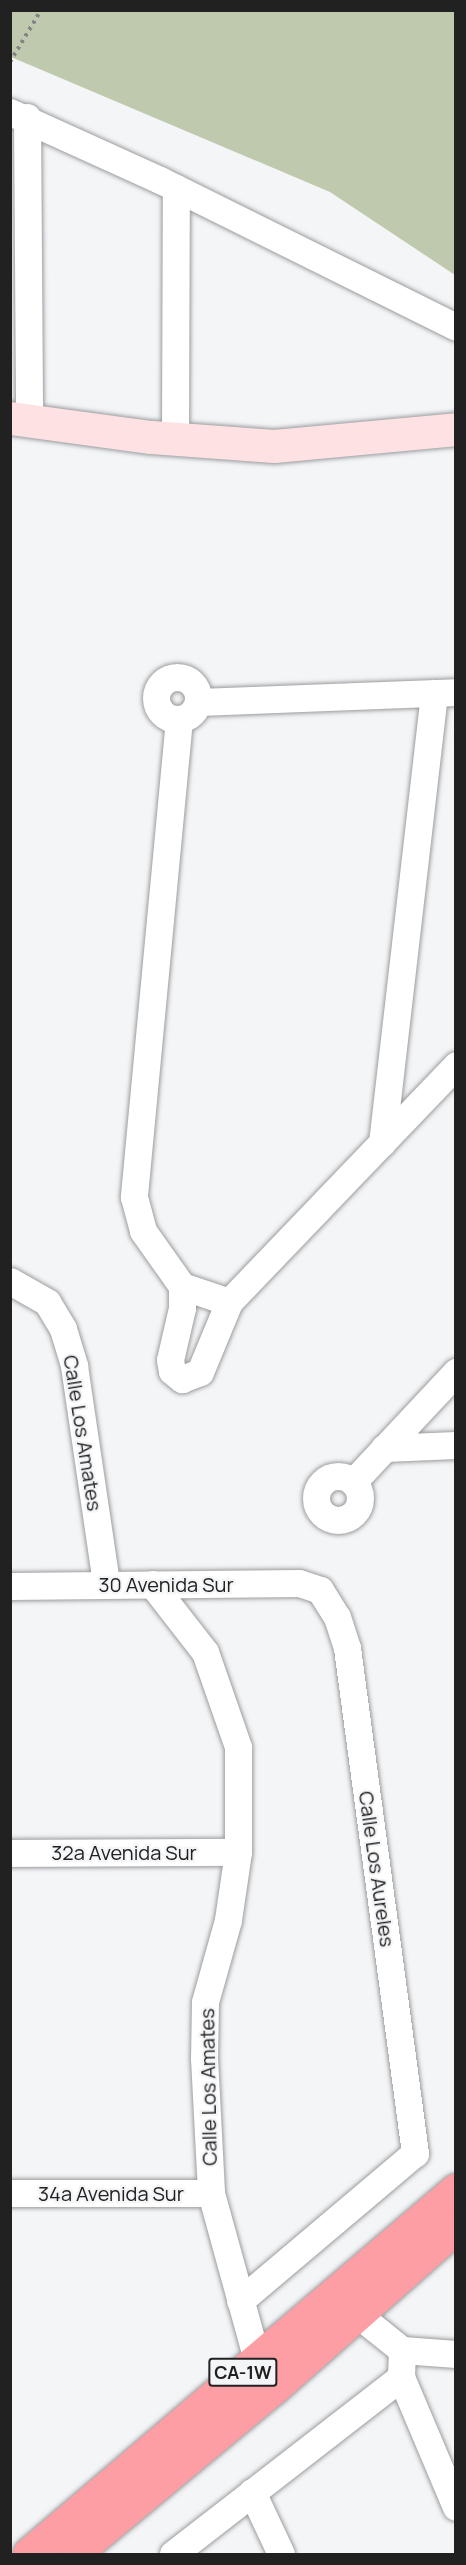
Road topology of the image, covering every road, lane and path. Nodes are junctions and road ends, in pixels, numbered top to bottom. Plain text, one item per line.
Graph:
1 (41, 10) edge
2 (10, 63) edge
3 (19, 114) edge
4 (176, 188) junction
5 (456, 327) edge
6 (20, 420) edge
7 (456, 429) edge
8 (176, 439) junction
9 (445, 693) edge
10 (456, 1065) edge
11 (382, 1143) junction
12 (22, 1286) edge
13 (182, 1286) junction
14 (229, 1302) junction
15 (456, 1372) edge
16 (456, 1445) edge
17 (384, 1448) junction
18 (353, 1482) dead end
19 (106, 1584) junction
20 (152, 1584) junction
21 (10, 1586) edge
22 (320, 1590) joint
23 (238, 1852) junction
24 (10, 1853) edge
25 (456, 2190) edge
26 (10, 2193) edge
27 (211, 2193) junction
28 (456, 2227) edge
29 (240, 2301) junction
30 (357, 2314) junction
31 (402, 2350) junction
32 (456, 2354) edge
33 (257, 2360) junction
34 (401, 2378) junction
35 (252, 2492) junction
36 (456, 2507) edge
37 (29, 2554) edge
38 (74, 2554) edge
39 (173, 2554) edge
40 (280, 2554) edge

1 - 2 path
3 - 4 street
3 - 6 street
4 - 5 street
4 - 8 street
6 - 8 street
7 - 8 street
9 - 11 street
9 - 13 street
10 - 11 street
11 - 14 street
12 - 19 street, Calle Los Amates
13 - 14 street
13 - 14 street
15 - 17 street
16 - 17 street
17 - 18 street
19 - 20 street, 30 Avenida Sur
19 - 21 street, 30 Avenida Sur
20 - 22 street, 30 Avenida Sur
20 - 23 street, Calle Los Amates
22 - 29 street, Calle Los Aureles
23 - 24 street, 32a Avenida Sur
23 - 27 street, Calle Los Amates
25 - 33 highway, CA-1W
26 - 27 street, 34a Avenida Sur
27 - 29 street, Calle Los Amates
28 - 30 highway, CA-1W
29 - 33 street, Calle Los Amates
30 - 31 street
30 - 38 highway, CA-1W
31 - 32 street
31 - 34 street
33 - 37 highway, CA-1W
34 - 35 street
34 - 36 street
35 - 39 street
35 - 40 street

